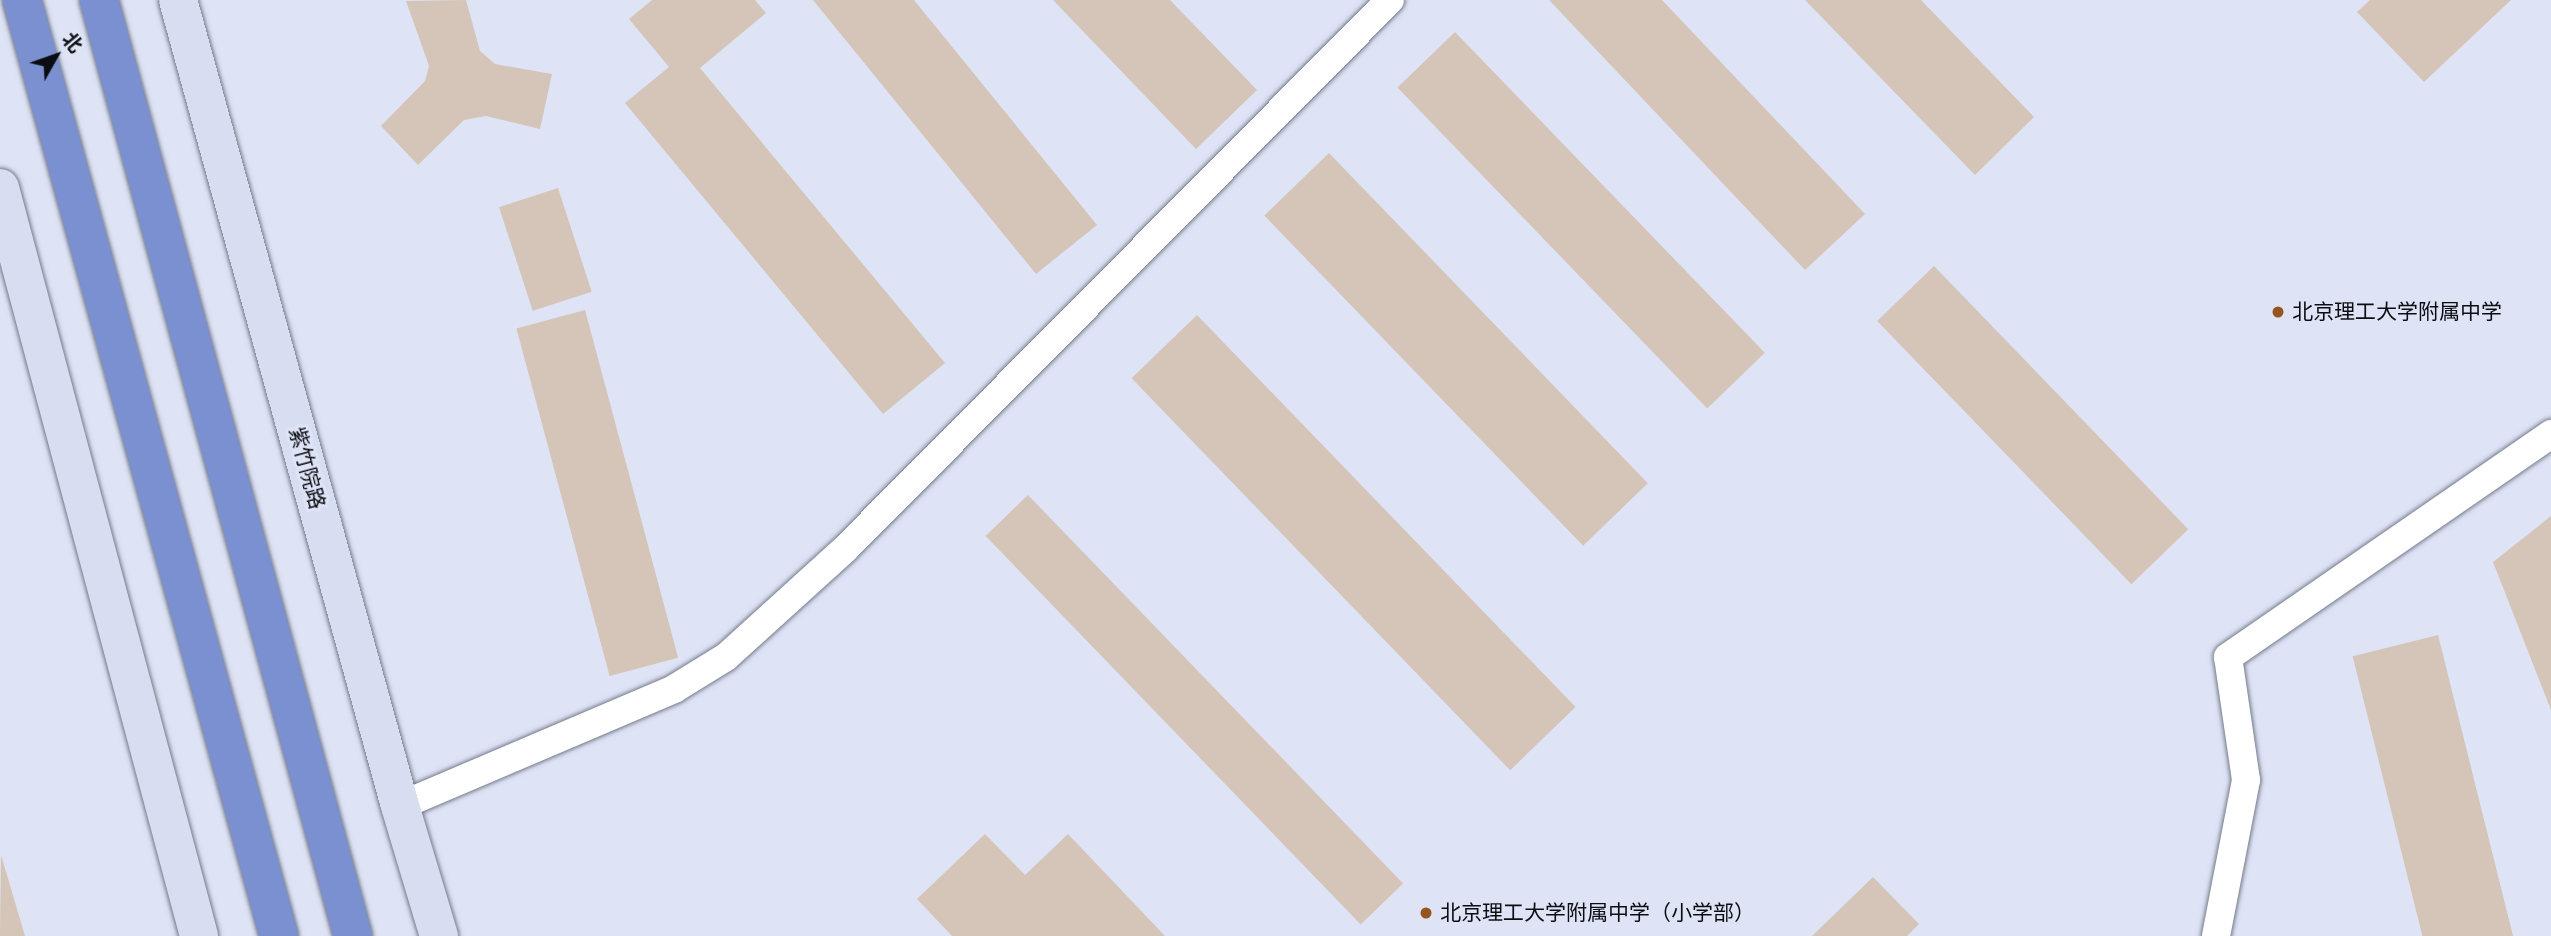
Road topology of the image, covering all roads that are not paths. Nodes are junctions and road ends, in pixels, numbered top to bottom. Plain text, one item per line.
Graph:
1 (22, 0) edge
2 (99, 0) edge
3 (178, 0) edge
4 (1390, 0) edge
5 (0, 188) edge
6 (2551, 434) edge
7 (400, 806) junction
8 (199, 936) edge
9 (279, 936) edge
10 (353, 936) edge
11 (439, 936) edge
12 (2216, 936) edge

1 - 9 highway
2 - 10 highway
3 - 7 street, 紫竹院路
4 - 7 street
5 - 8 street
6 - 12 street
7 - 11 street, 紫竹院路

